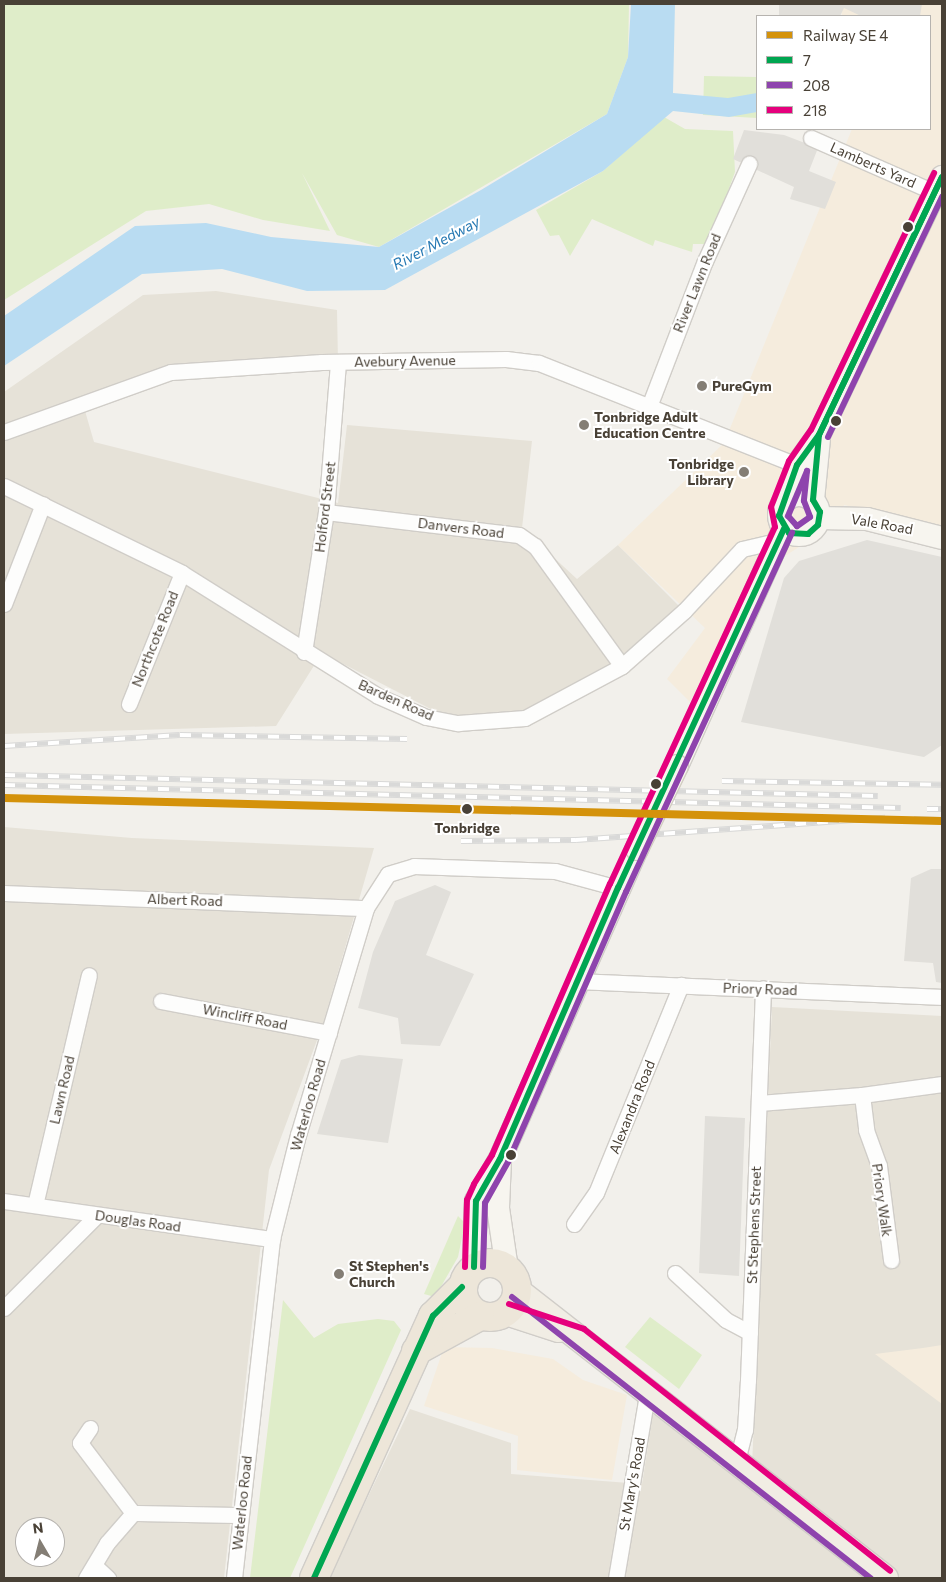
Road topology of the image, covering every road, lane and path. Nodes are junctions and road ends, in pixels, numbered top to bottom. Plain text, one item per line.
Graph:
1 (811, 138) dead end
2 (749, 164) dead end
3 (939, 185) edge
4 (338, 362) junction
5 (650, 404) junction
6 (4, 432) edge
7 (819, 435) junction
8 (797, 465) junction
9 (4, 486) edge
10 (787, 498) junction
11 (43, 504) junction
12 (816, 509) junction
13 (326, 512) junction
14 (780, 535) junction
15 (942, 538) edge
16 (182, 574) junction
17 (4, 604) edge
18 (304, 652) junction
19 (622, 666) junction
20 (129, 704) dead end
21 (618, 888) junction
22 (4, 892) edge
23 (366, 908) junction
24 (89, 975) dead end
25 (578, 981) junction
26 (681, 985) junction
27 (763, 988) junction
28 (942, 997) edge
29 (161, 1001) dead end
30 (329, 1033) junction
31 (942, 1084) edge
32 (862, 1095) junction
33 (759, 1103) junction
34 (500, 1159) junction
35 (4, 1201) edge
36 (35, 1205) junction
37 (96, 1216) junction
38 (574, 1224) dead end
39 (272, 1239) junction
40 (891, 1260) dead end
41 (675, 1273) dead end
42 (468, 1277) junction
43 (503, 1297) junction
44 (4, 1308) edge
45 (750, 1333) junction
46 (415, 1352) junction
47 (648, 1390) junction
48 (90, 1428) dead end
49 (737, 1461) junction
50 (133, 1513) junction
51 (240, 1515) junction
52 (90, 1572) edge
53 (108, 1578) edge
54 (234, 1578) edge
55 (314, 1578) edge
56 (616, 1578) edge
57 (885, 1578) edge

1 - 3 street, Lamberts Yard
2 - 5 street, River Lawn Road
3 - 7 main road
4 - 5 street, Avebury Avenue
4 - 6 street, Avebury Avenue
4 - 13 street, Holford Street
5 - 8 street, Avebury Avenue
7 - 8 main road
7 - 12 main road
8 - 10 main road
9 - 11 street, Barden Road
10 - 12 main road
10 - 14 main road
11 - 16 street, Barden Road
11 - 17 street
12 - 14 main road
12 - 15 main road, Vale Road
13 - 18 street, Holford Street
13 - 19 street, Danvers Road
14 - 19 street, Barden Road
14 - 21 main road, bridge
16 - 18 street, Barden Road
16 - 20 street, Northcote Road
18 - 19 street, Barden Road
21 - 23 street, Waterloo Road
21 - 25 main road
22 - 23 street, Albert Road
23 - 30 street, Waterloo Road
24 - 36 street, Lawn Road
25 - 26 street, Priory Road
25 - 34 main road
26 - 27 street, Priory Road
26 - 38 street, Alexandra Road
27 - 28 street, Priory Road
27 - 33 street, St Stephens Street
29 - 30 street, Wincliff Road
30 - 39 street, Waterloo Road
31 - 32 street
32 - 33 street
32 - 40 street, Priory Walk
33 - 45 street, St Stephens Street
34 - 42 main road
34 - 43 main road
35 - 36 street, Douglas Road
36 - 37 street, Douglas Road
37 - 39 street, Douglas Road
37 - 44 street
39 - 51 street, Waterloo Road
41 - 45 street
42 - 43 highway
42 - 43 highway
42 - 46 highway
43 - 46 highway
43 - 47 main road
45 - 49 street, St Stephens Street
46 - 55 highway
47 - 49 main road
47 - 56 street, St Mary's Road
48 - 50 street
49 - 57 main road
50 - 51 street
50 - 52 street
51 - 54 street, Waterloo Road
52 - 53 street

